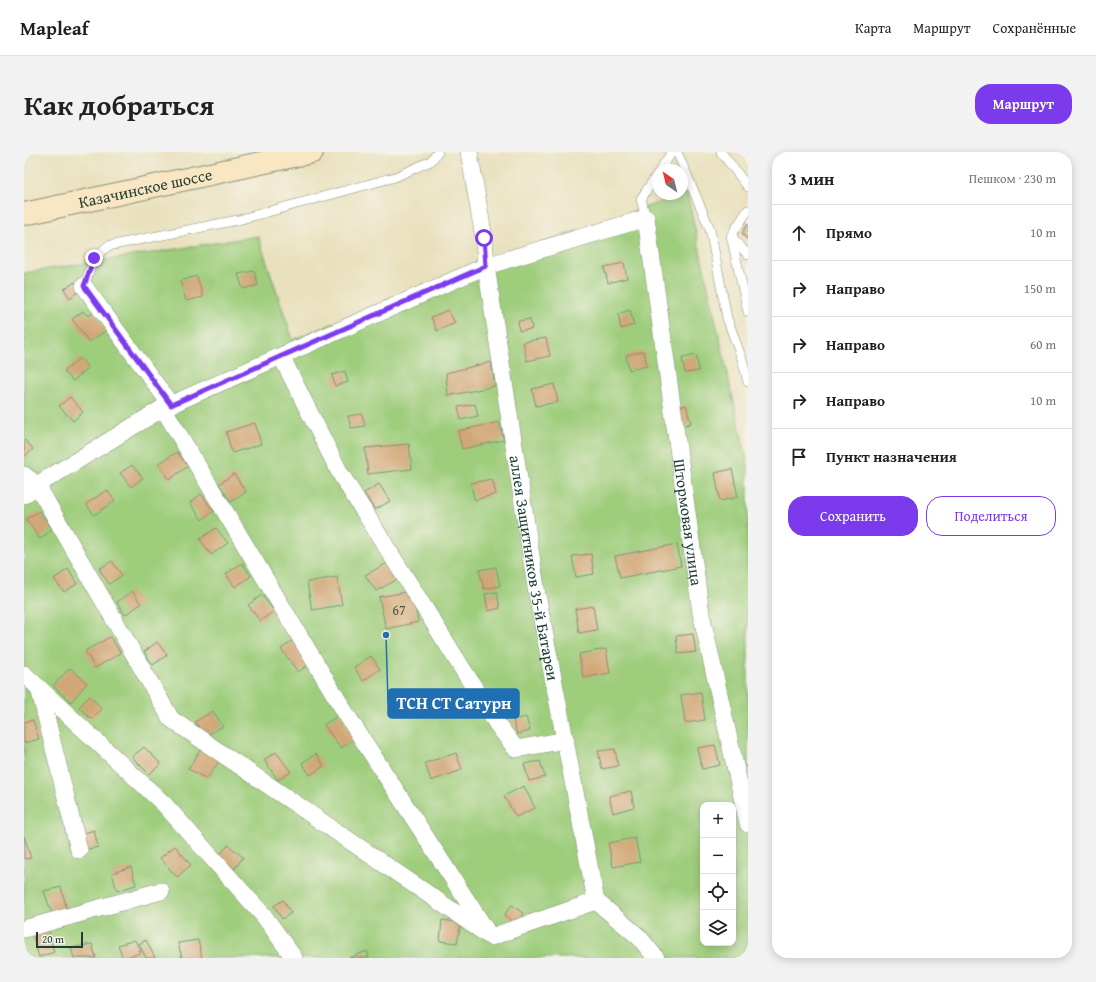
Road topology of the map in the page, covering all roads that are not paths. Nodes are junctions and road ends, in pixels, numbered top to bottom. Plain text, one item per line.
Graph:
1 (312, 152) edge
2 (438, 152) edge
3 (469, 152) edge
4 (672, 152) edge
5 (677, 152) edge
6 (720, 152) edge
7 (664, 164) edge
8 (652, 182) edge
9 (748, 187) edge
10 (748, 210) edge
11 (24, 214) edge
12 (646, 218) junction
13 (731, 236) junction
14 (748, 255) edge
15 (486, 266) junction
16 (84, 286) joint
17 (748, 312) edge
18 (280, 356) junction
19 (748, 382) edge
20 (167, 406) junction
21 (31, 480) edge
22 (24, 496) edge
23 (24, 674) edge
24 (39, 688) junction
25 (566, 740) junction
26 (748, 824) edge
27 (78, 850) dead end
28 (161, 890) dead end
29 (596, 901) junction
30 (24, 929) edge
31 (491, 937) junction
32 (294, 958) edge
33 (656, 958) edge

1 - 11 main road, Казачинское шоссе
2 - 16 lane
3 - 15 street, аллея Защитников 35-й Батареи
4 - 7 lane
5 - 19 lane
6 - 9 lane
8 - 12 lane
10 - 13 lane
12 - 15 street
12 - 26 street, Штормовая улица
13 - 14 lane
13 - 17 lane
15 - 18 street
15 - 25 street, аллея Защитников 35-й Батареи
16 - 20 street
18 - 20 street
18 - 25 street
20 - 21 street
20 - 31 street
21 - 22 street
21 - 31 street
23 - 24 street
24 - 27 street
24 - 32 street
25 - 29 street, аллея Защитников 35-й Батареи
28 - 30 street
29 - 31 street
29 - 33 street

